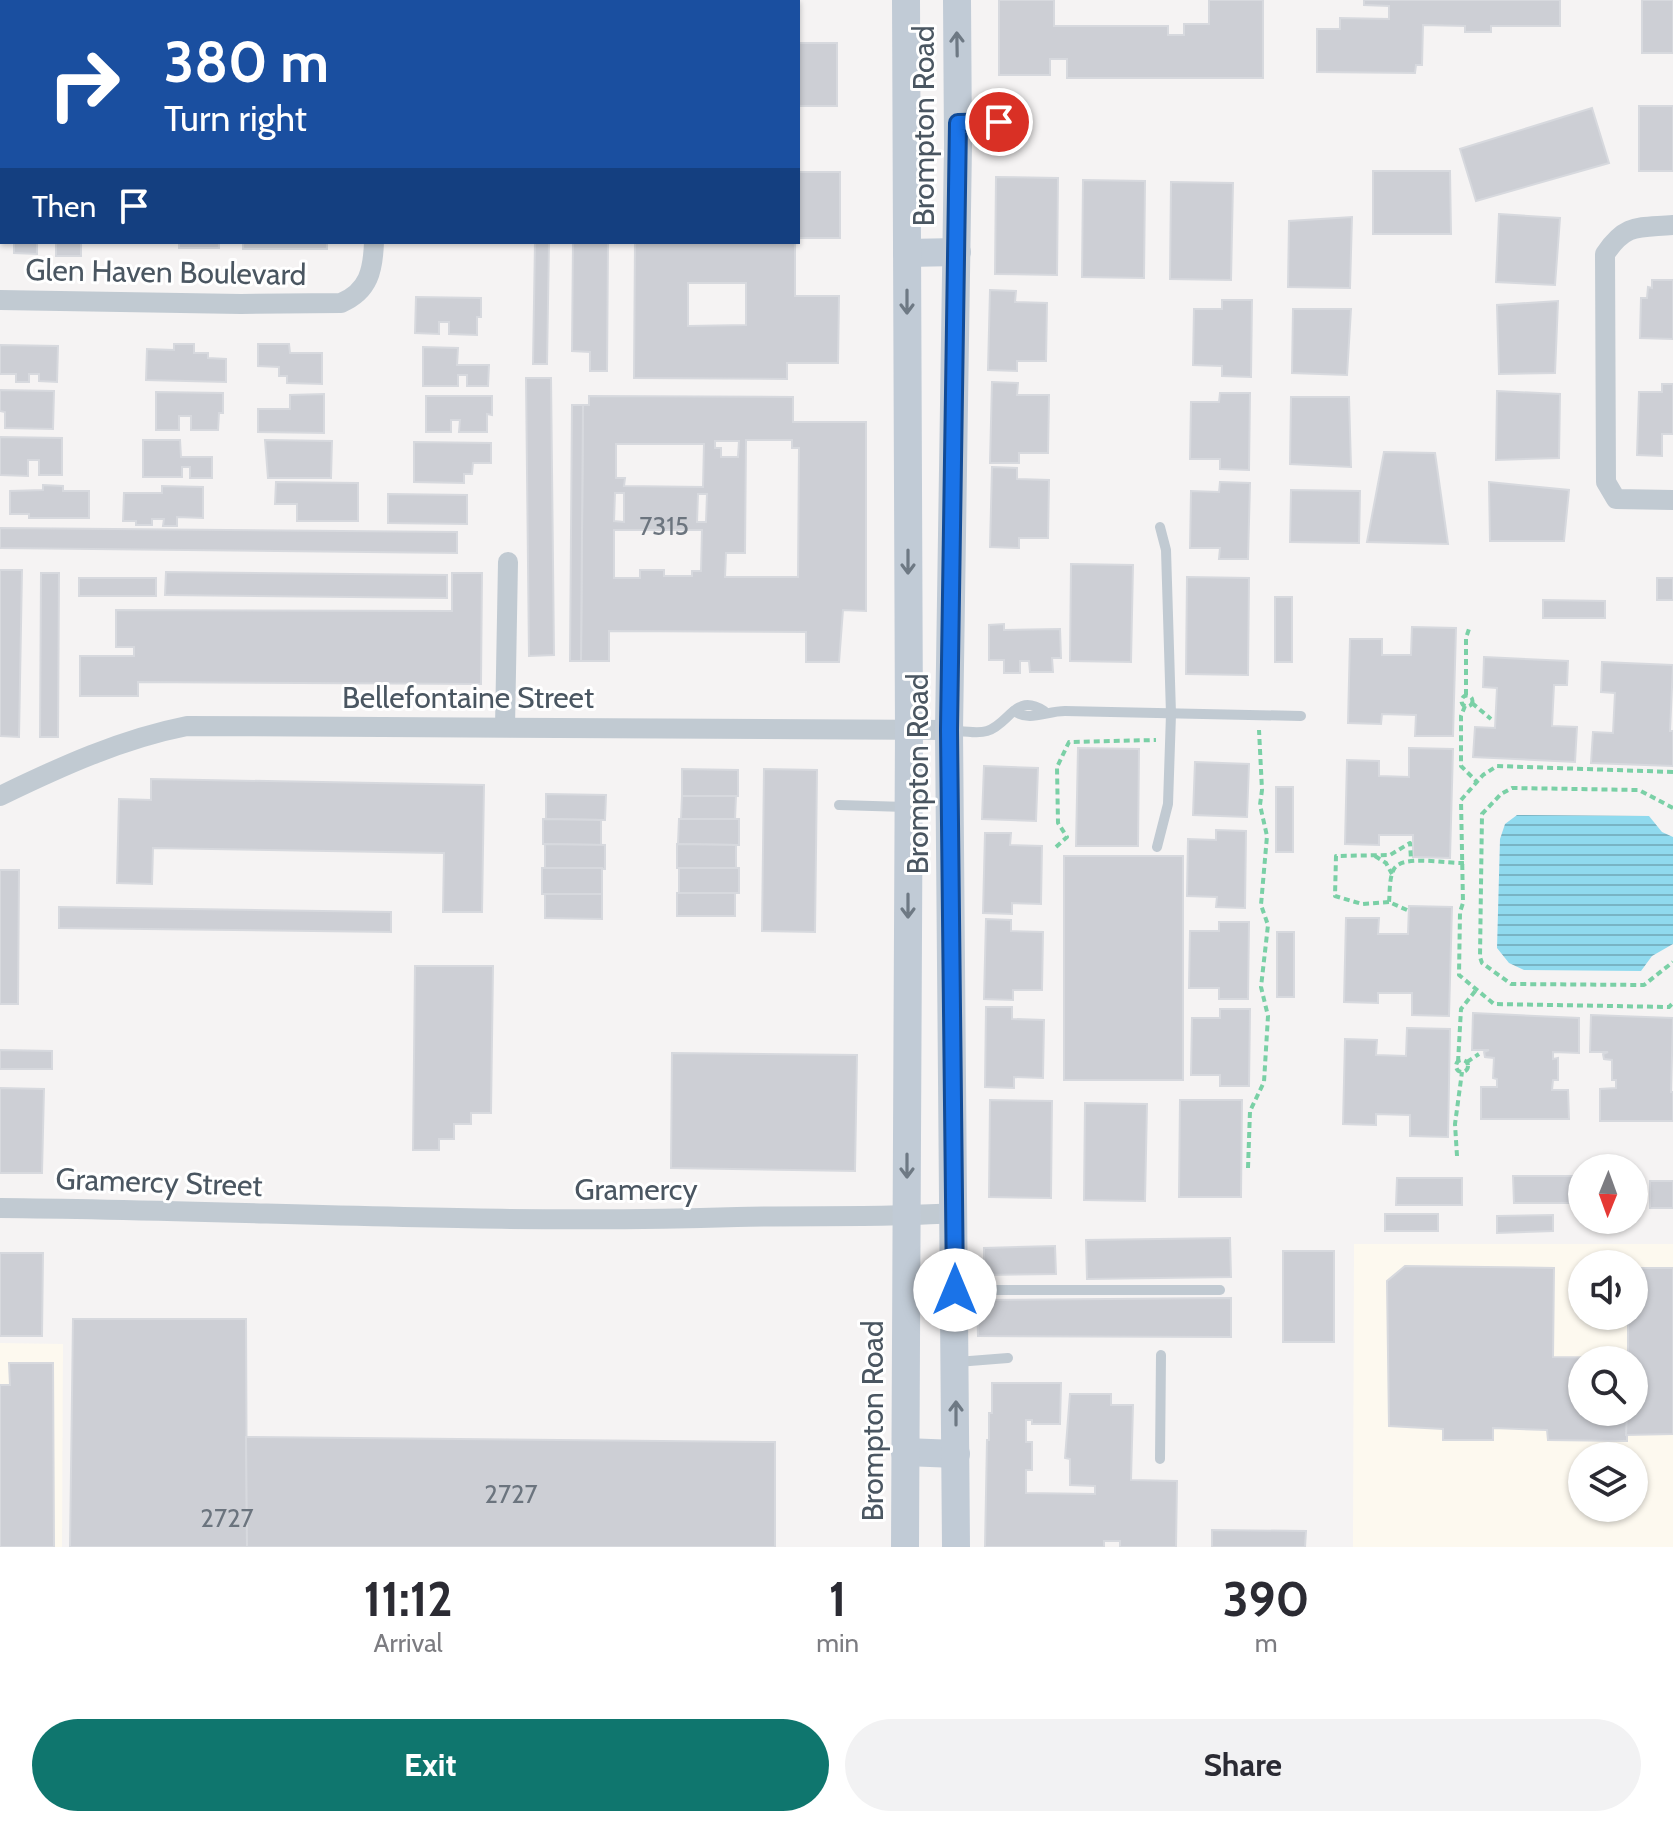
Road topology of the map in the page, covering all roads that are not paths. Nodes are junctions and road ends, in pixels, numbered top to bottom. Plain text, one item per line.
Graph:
1 (906, 0) edge
2 (957, 0) edge
3 (1008, 122) dead end
4 (958, 123) junction
5 (1673, 225) edge
6 (374, 244) edge
7 (957, 252) junction
8 (907, 253) junction
9 (0, 300) edge
10 (1673, 500) edge
11 (1160, 527) dead end
12 (508, 562) dead end
13 (1171, 714) junction
14 (1301, 716) dead end
15 (505, 727) junction
16 (909, 730) junction
17 (949, 730) junction
18 (0, 796) edge
19 (839, 805) dead end
20 (908, 807) junction
21 (1157, 847) dead end
22 (0, 1208) edge
23 (955, 1213) junction
24 (317, 1217) joint
25 (907, 1217) junction
26 (955, 1290) junction
27 (1220, 1290) dead end
28 (1161, 1355) dead end
29 (1008, 1358) dead end
30 (955, 1362) junction
31 (905, 1452) junction
32 (956, 1454) junction
33 (1160, 1459) dead end
34 (905, 1547) edge
35 (956, 1547) edge

1 - 8 street, Brompton Road
4 -> 2 street, Brompton Road
3 - 4 lane
4 - 7 street, Brompton Road
5 - 10 street
6 - 9 street, Glen Haven Boulevard
7 - 8 street
7 - 17 street, Brompton Road
8 -> 16 street, Brompton Road
11 - 13 lane
12 - 15 street
13 - 14 lane
13 - 17 lane
13 - 21 lane
15 - 16 street, Bellefontaine Street
15 - 18 street, Bellefontaine Street
16 - 17 street, Bellefontaine Street
16 - 20 street, Brompton Road
17 - 23 street, Brompton Road
19 - 20 lane
20 -> 25 street, Brompton Road
22 - 24 street, Gramercy Street
23 - 25 street, Gramercy
23 - 26 street, Brompton Road
24 - 25 street, Gramercy
25 - 31 street, Brompton Road
26 - 27 lane
26 - 30 street, Brompton Road
28 - 33 lane
29 - 30 lane
32 -> 30 street, Brompton Road
31 - 32 street
31 - 34 street, Brompton Road
32 - 35 street, Brompton Road

